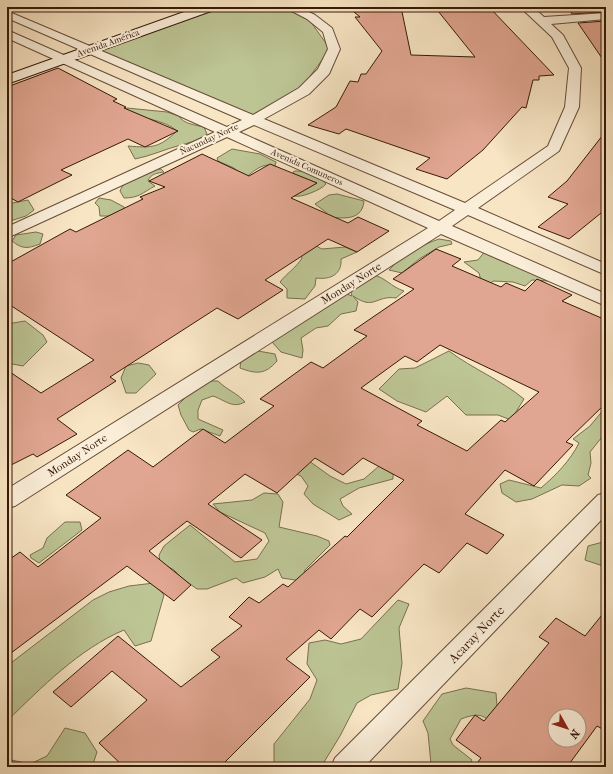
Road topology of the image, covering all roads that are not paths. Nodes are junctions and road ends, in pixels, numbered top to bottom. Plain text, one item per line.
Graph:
1 (210, 7) edge
2 (290, 7) edge
3 (526, 7) edge
4 (7, 14) edge
5 (606, 16) edge
6 (542, 21) junction
7 (7, 34) edge
8 (90, 34) dead end
9 (68, 41) junction
10 (44, 50) junction
11 (88, 50) junction
12 (29, 56) dead end
13 (62, 60) junction
14 (7, 80) edge
15 (253, 120) junction
16 (225, 132) junction
17 (468, 208) junction
18 (442, 226) junction
19 (7, 233) edge
20 (606, 270) edge
21 (606, 301) edge
22 (7, 500) edge
23 (606, 501) edge
24 (346, 767) edge

1 - 11 main road, Avenida América
2 - 15 street, Ñacunday Norte
3 - 6 street, Monday Norte
4 - 9 street
5 - 6 street
6 - 17 street, Monday Norte
7 - 10 street, Avenida Comuneros
8 - 9 main road, Avenida América
9 - 10 main road, Avenida América
9 - 11 street
10 - 12 main road, Avenida América
10 - 13 street, Avenida Comuneros
11 - 13 main road, Avenida América
11 - 15 street
13 - 14 main road, Avenida América
13 - 16 street, Avenida Comuneros
15 - 16 street, Ñacunday Norte
15 - 17 street
16 - 18 street, Avenida Comuneros
16 - 19 street, Ñacunday Norte
17 - 18 street, Monday Norte
17 - 20 street
18 - 21 street, Avenida Comuneros
18 - 22 street, Monday Norte
23 - 24 street, Acaray Norte

